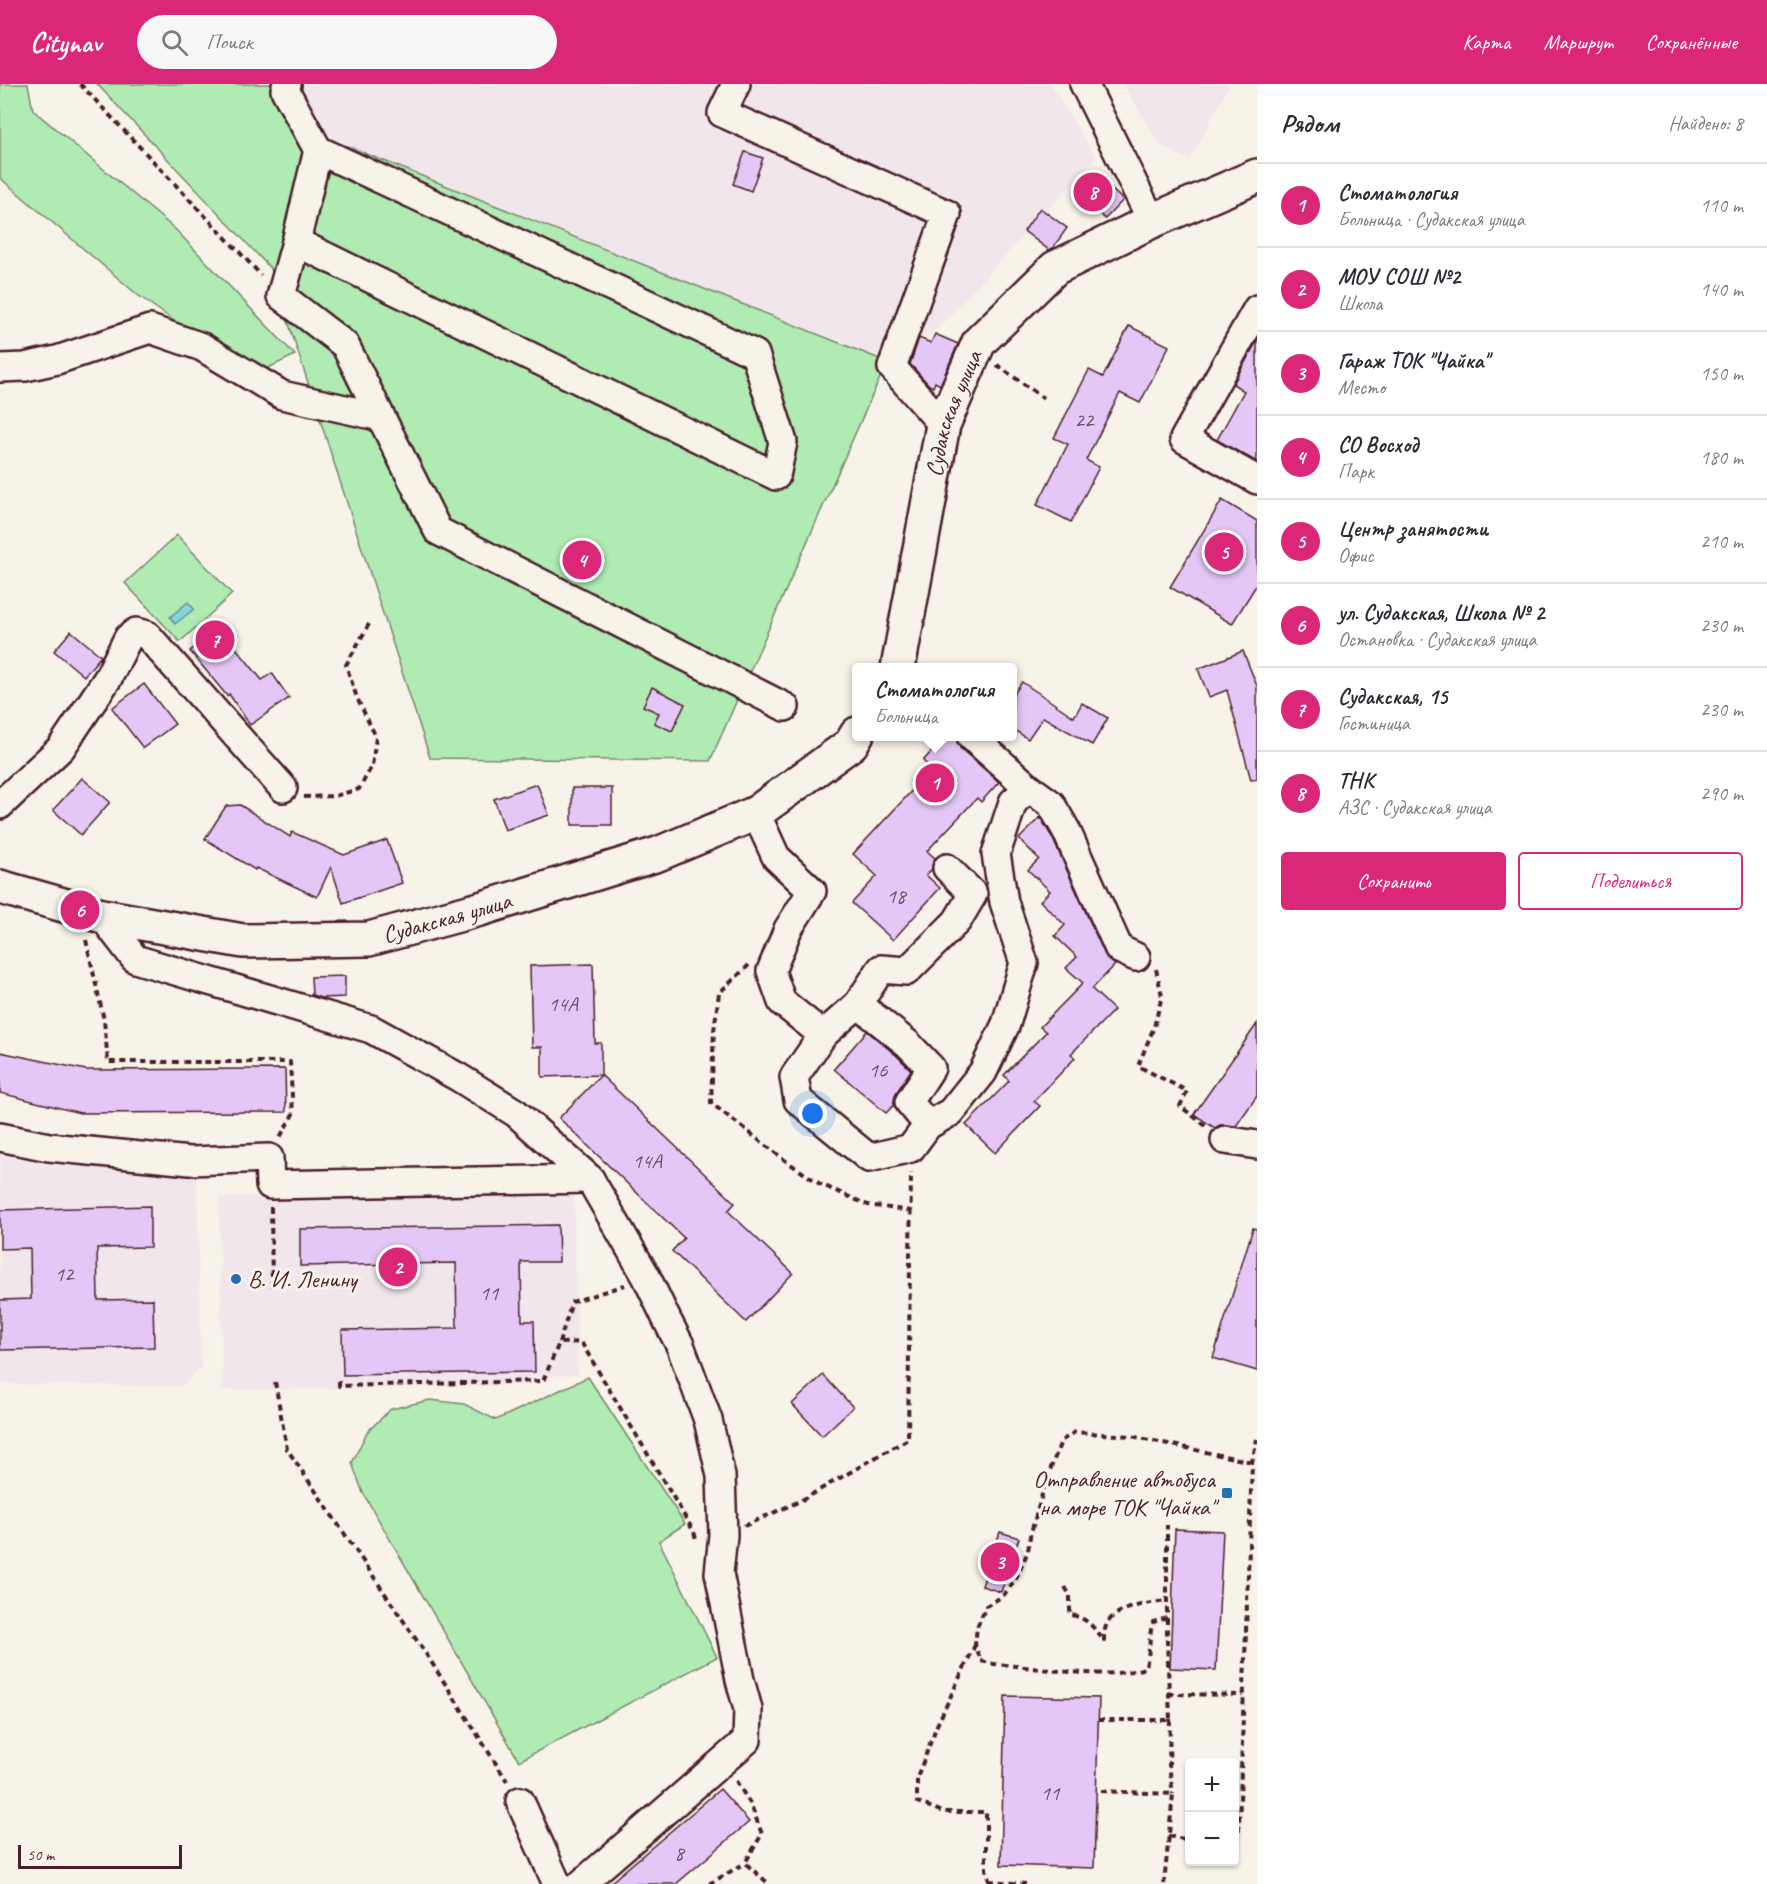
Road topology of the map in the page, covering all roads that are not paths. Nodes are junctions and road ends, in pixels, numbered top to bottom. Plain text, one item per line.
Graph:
1 (287, 84) edge
2 (736, 84) edge
3 (1084, 84) edge
4 (318, 150) junction
5 (1257, 176) edge
6 (1152, 221) junction
7 (296, 242) junction
8 (1257, 309) edge
9 (0, 368) edge
10 (381, 417) junction
11 (943, 425) junction
12 (1257, 480) edge
13 (899, 663) edge
14 (785, 707) dead end
15 (852, 741) edge
16 (977, 741) edge
17 (284, 788) road end
18 (1029, 788) junction
19 (0, 805) edge
20 (756, 813) junction
21 (947, 868) dead end
22 (0, 887) edge
23 (91, 913) junction
24 (1136, 957) road end
25 (858, 1004) junction
26 (823, 1035) junction
27 (928, 1125) junction
28 (0, 1137) edge
29 (1225, 1140) road end
30 (1257, 1145) edge
31 (590, 1179) junction
32 (520, 1801) road end
33 (557, 1884) edge
34 (581, 1884) edge

1 - 4 street
2 - 11 street
3 - 6 street
4 - 7 street
4 - 7 street
5 - 6 main road, Судакская улица
6 - 11 main road, Судакская улица
7 - 10 street
8 - 12 street
9 - 10 street
10 - 14 street
11 - 13 main road, Судакская улица
15 - 20 main road, Судакская улица
16 - 18 street
17 - 19 street
18 - 24 street
18 - 27 street
20 - 23 main road, Судакская улица
20 - 26 street
21 - 25 street
22 - 23 main road, Судакская улица
23 - 31 street
25 - 26 street
25 - 27 street
26 - 27 street
28 - 31 street
29 - 30 street
31 - 34 street
32 - 33 street

